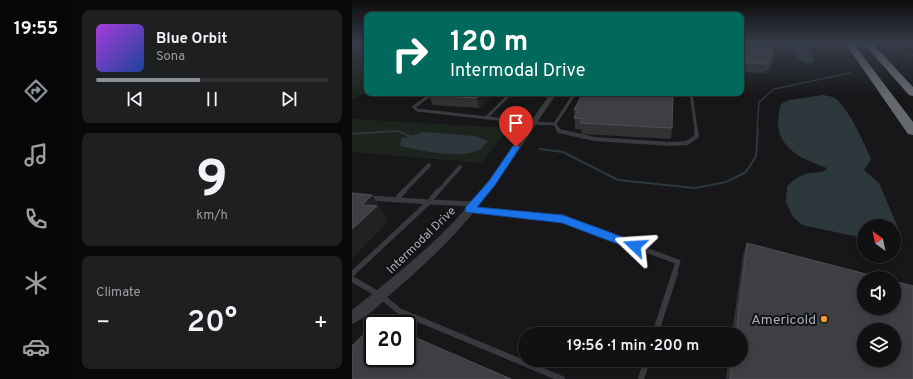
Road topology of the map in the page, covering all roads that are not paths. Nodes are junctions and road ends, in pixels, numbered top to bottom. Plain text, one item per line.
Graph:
1 (862, 61) edge
2 (883, 61) edge
3 (913, 93) edge
4 (429, 96) edge
5 (508, 96) edge
6 (552, 96) edge
7 (573, 96) edge
8 (691, 96) edge
9 (486, 118) junction
10 (532, 124) junction
11 (555, 124) junction
12 (913, 131) edge
13 (429, 165) dead end
14 (460, 167) dead end
15 (366, 198) edge
16 (396, 200) junction
17 (428, 202) junction
18 (472, 207) junction
19 (352, 274) edge
20 (352, 279) edge
21 (380, 296) junction
22 (352, 318) edge
23 (657, 327) edge
24 (645, 367) edge
25 (562, 379) edge
26 (641, 379) edge

1 - 12 highway
2 - 3 highway
4 - 9 lane
5 - 9 lane
6 - 10 street, Intermodal Drive
7 - 11 lane
8 - 11 lane
9 - 10 lane
10 - 11 lane
10 - 18 street, Intermodal Drive
13 - 16 lane
14 - 17 lane
15 - 16 lane
16 - 17 lane
17 - 18 lane
17 - 19 lane
18 - 21 street, Intermodal Drive
18 - 23 lane
20 - 21 lane
21 - 22 street, Intermodal Drive
21 - 25 lane
24 - 26 lane

